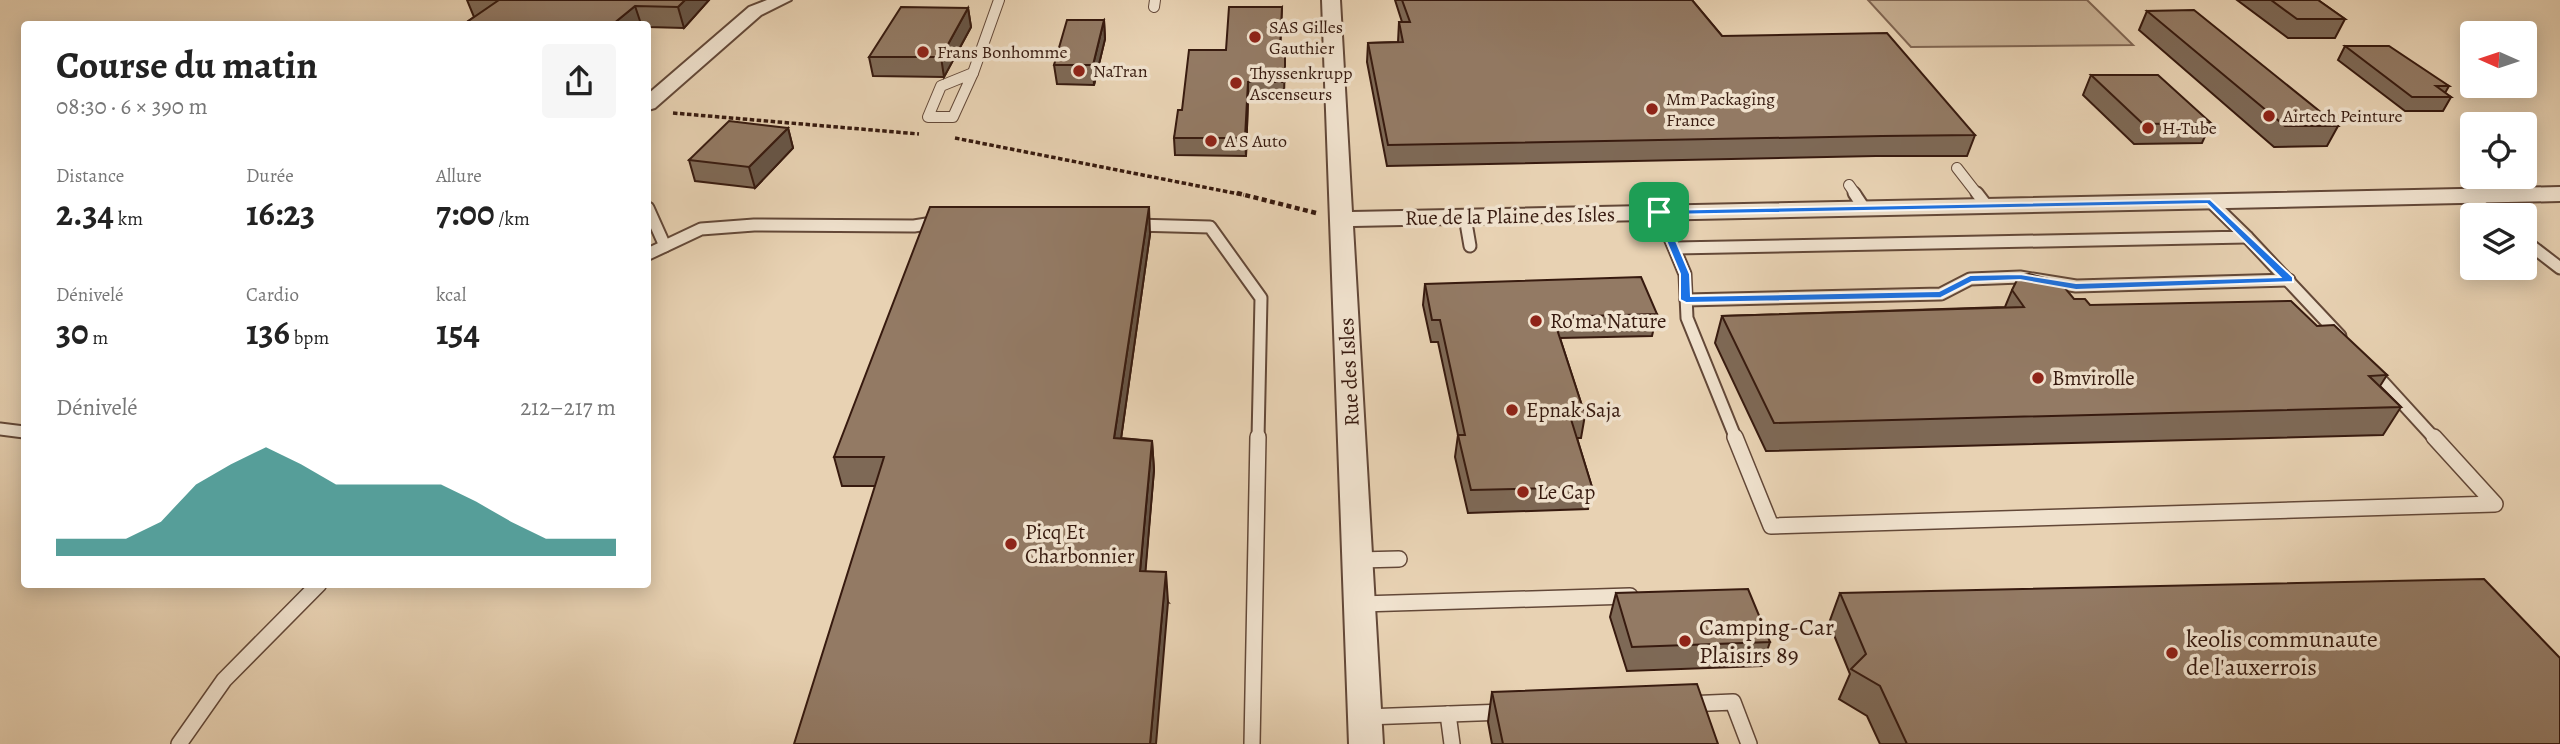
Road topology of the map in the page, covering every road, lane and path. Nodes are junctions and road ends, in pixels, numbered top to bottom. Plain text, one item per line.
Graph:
1 (782, 0) edge
2 (999, 0) edge
3 (1331, 0) edge
4 (973, 73) junction
5 (654, 108) edge
6 (926, 135) dead end
7 (952, 138) dead end
8 (1957, 168) dead end
9 (1849, 185) dead end
10 (2560, 194) edge
11 (2469, 196) junction
12 (2210, 201) junction
13 (2478, 203) edge
14 (1987, 206) junction
15 (1864, 208) junction
16 (1659, 212) junction
17 (651, 215) edge
18 (1465, 217) junction
19 (1341, 219) junction
20 (959, 222) edge
21 (1126, 225) edge
22 (2247, 237) junction
23 (665, 246) junction
24 (1471, 246) dead end
25 (1675, 248) junction
26 (2537, 250) edge
27 (651, 253) edge
28 (2560, 268) edge
29 (2289, 280) junction
30 (1686, 300) junction
31 (0, 429) edge
32 (21, 432) edge
33 (1399, 559) dead end
34 (1358, 560) junction
35 (314, 588) edge
36 (1652, 595) edge
37 (1361, 604) junction
38 (1665, 705) edge
39 (1516, 711) edge
40 (1448, 714) junction
41 (1365, 718) junction
42 (179, 744) edge
43 (1252, 744) edge
44 (1366, 744) edge
45 (1452, 744) edge
46 (1749, 744) edge

1 - 5 street
2 - 4 lane
3 - 19 street, Rue des Isles
4 - 4 lane
5 - 6 path
7 - 19 path
8 - 14 lane
9 - 15 lane
10 - 11 street, Rue de la Plaine des Isles
11 - 12 street, Rue de la Plaine des Isles
11 - 13 lane
12 - 14 street, Rue de la Plaine des Isles
12 - 22 lane
14 - 15 street, Rue de la Plaine des Isles
15 - 16 street, Rue de la Plaine des Isles
16 - 18 street, Rue de la Plaine des Isles
16 - 25 lane
17 - 23 lane
18 - 19 street, Rue de la Plaine des Isles
18 - 24 lane
19 - 34 street, Rue des Isles
20 - 23 lane
21 - 43 lane
22 - 25 lane
22 - 29 lane
23 - 27 lane
25 - 30 lane
26 - 28 lane
29 - 30 lane
29 - 30 lane
31 - 32 lane
33 - 34 lane
34 - 37 street, Rue des Isles
35 - 42 lane
36 - 37 lane
37 - 41 street, Rue des Isles
38 - 46 lane
39 - 40 lane
40 - 41 lane
40 - 45 lane
41 - 44 street, Rue des Isles

